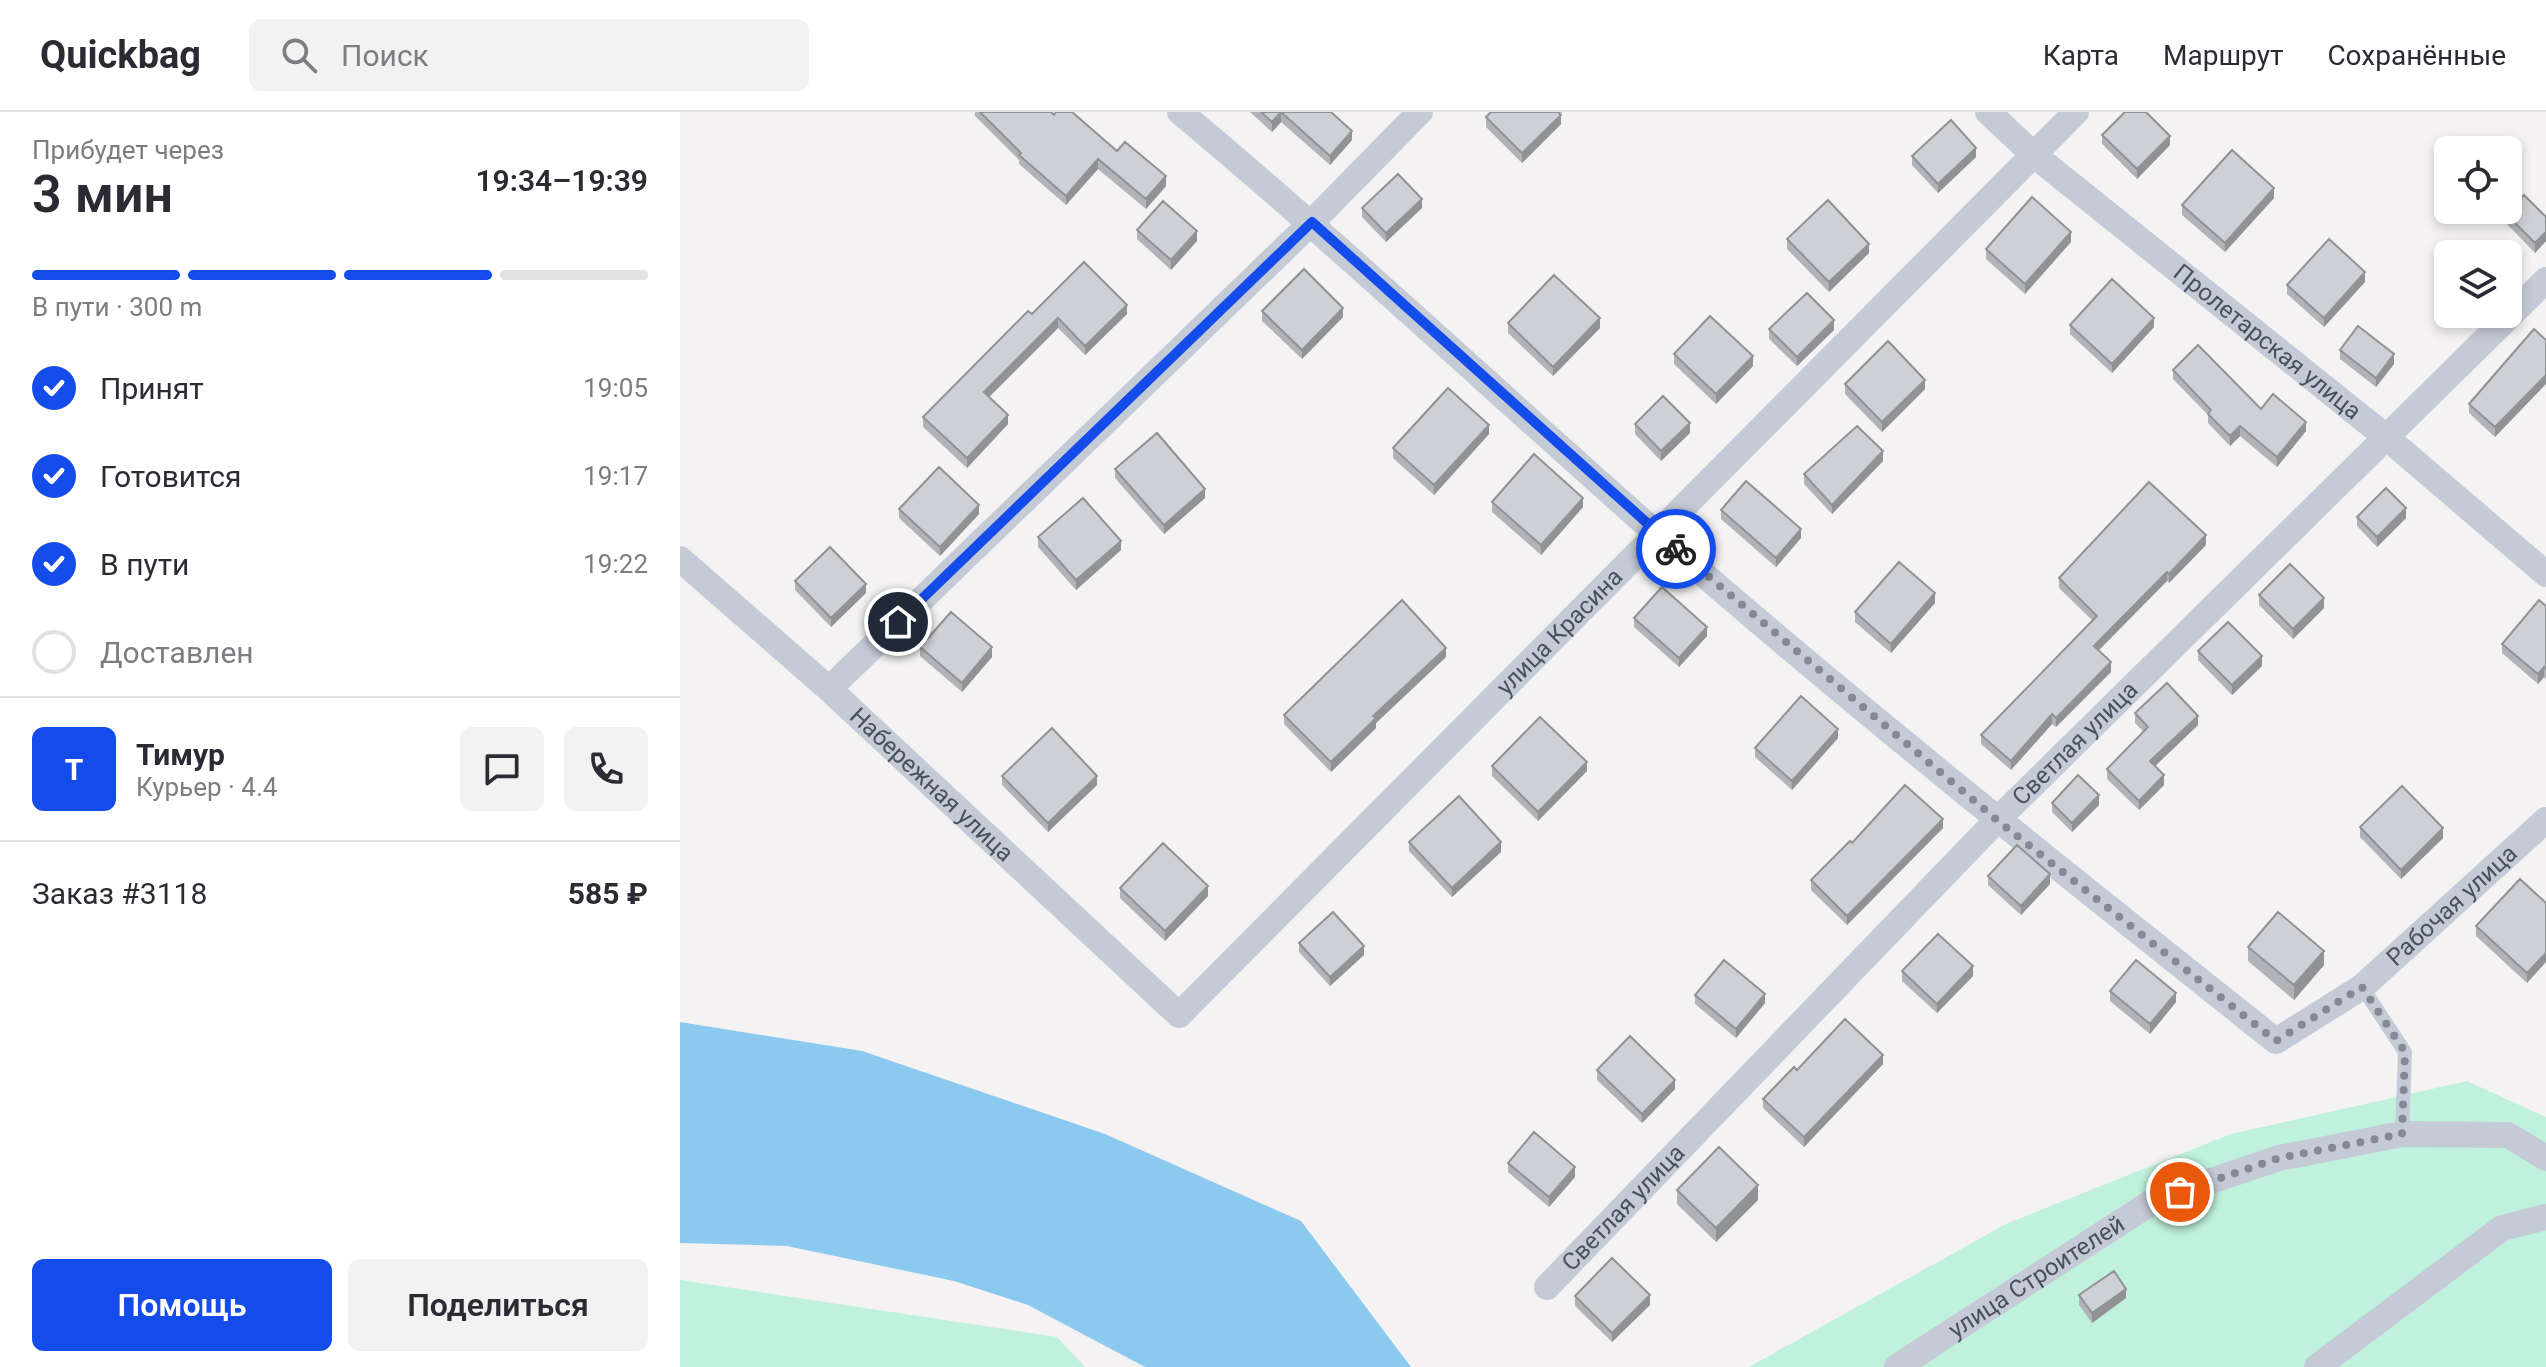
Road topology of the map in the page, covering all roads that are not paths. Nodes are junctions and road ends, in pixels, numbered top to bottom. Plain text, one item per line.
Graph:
1 (1180, 112) edge
2 (1420, 112) edge
3 (1988, 112) edge
4 (2076, 112) edge
5 (2034, 155) junction
6 (1312, 222) junction
7 (2546, 280) edge
8 (2386, 437) junction
9 (1657, 534) junction
10 (680, 559) edge
11 (2546, 574) edge
12 (829, 689) junction
13 (1997, 820) junction
14 (2546, 820) edge
15 (2362, 987) junction
16 (1179, 1015) joint
17 (2402, 1134) junction
18 (2546, 1158) edge
19 (2546, 1217) edge
20 (1547, 1287) dead end
21 (1897, 1367) edge
22 (2317, 1367) edge

1 - 6 street
2 - 6 street
3 - 5 street, Пролетарская улица
4 - 5 street, улица Красина
5 - 8 street, Пролетарская улица
5 - 9 street, улица Красина
6 - 9 street
6 - 12 street
7 - 8 street, Светлая улица
8 - 11 street, Пролетарская улица
8 - 13 street, Светлая улица
9 - 13 street
9 - 16 street, улица Красина
10 - 12 street, Набережная улица
12 - 16 street, Набережная улица
13 - 15 street, Рабочая улица
13 - 20 street, Светлая улица
14 - 15 street, Рабочая улица
15 - 17 lane
17 - 18 street, улица Строителей
17 - 21 street, улица Строителей
19 - 22 street

